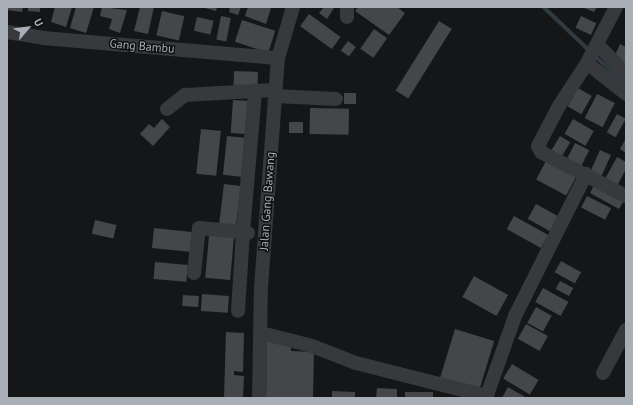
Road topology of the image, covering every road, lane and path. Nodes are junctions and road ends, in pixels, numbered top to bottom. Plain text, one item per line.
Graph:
1 (293, 7) edge
2 (616, 7) edge
3 (7, 32) edge
4 (593, 53) junction
5 (278, 58) junction
6 (626, 74) edge
7 (255, 91) junction
8 (275, 93) junction
9 (626, 94) edge
10 (336, 99) dead end
11 (167, 109) dead end
12 (586, 174) junction
13 (626, 196) edge
14 (253, 233) junction
15 (194, 273) dead end
16 (238, 311) dead end
17 (626, 330) edge
18 (261, 333) junction
19 (603, 372) dead end
20 (486, 397) edge
21 (259, 398) edge

1 - 5 street, Jalan Gang Bawang
2 - 4 street
3 - 5 street, Gang Bambu
4 - 6 street
4 - 9 street
4 - 12 street
5 - 8 street, Jalan Gang Bawang
7 - 8 street
7 - 11 street
7 - 14 street
8 - 10 street
8 - 14 street, Jalan Gang Bawang
12 - 13 street
12 - 20 street
14 - 15 street
14 - 16 street
14 - 18 street, Jalan Gang Bawang
17 - 19 street
18 - 20 street
18 - 21 street, Jalan Gang Bawang

